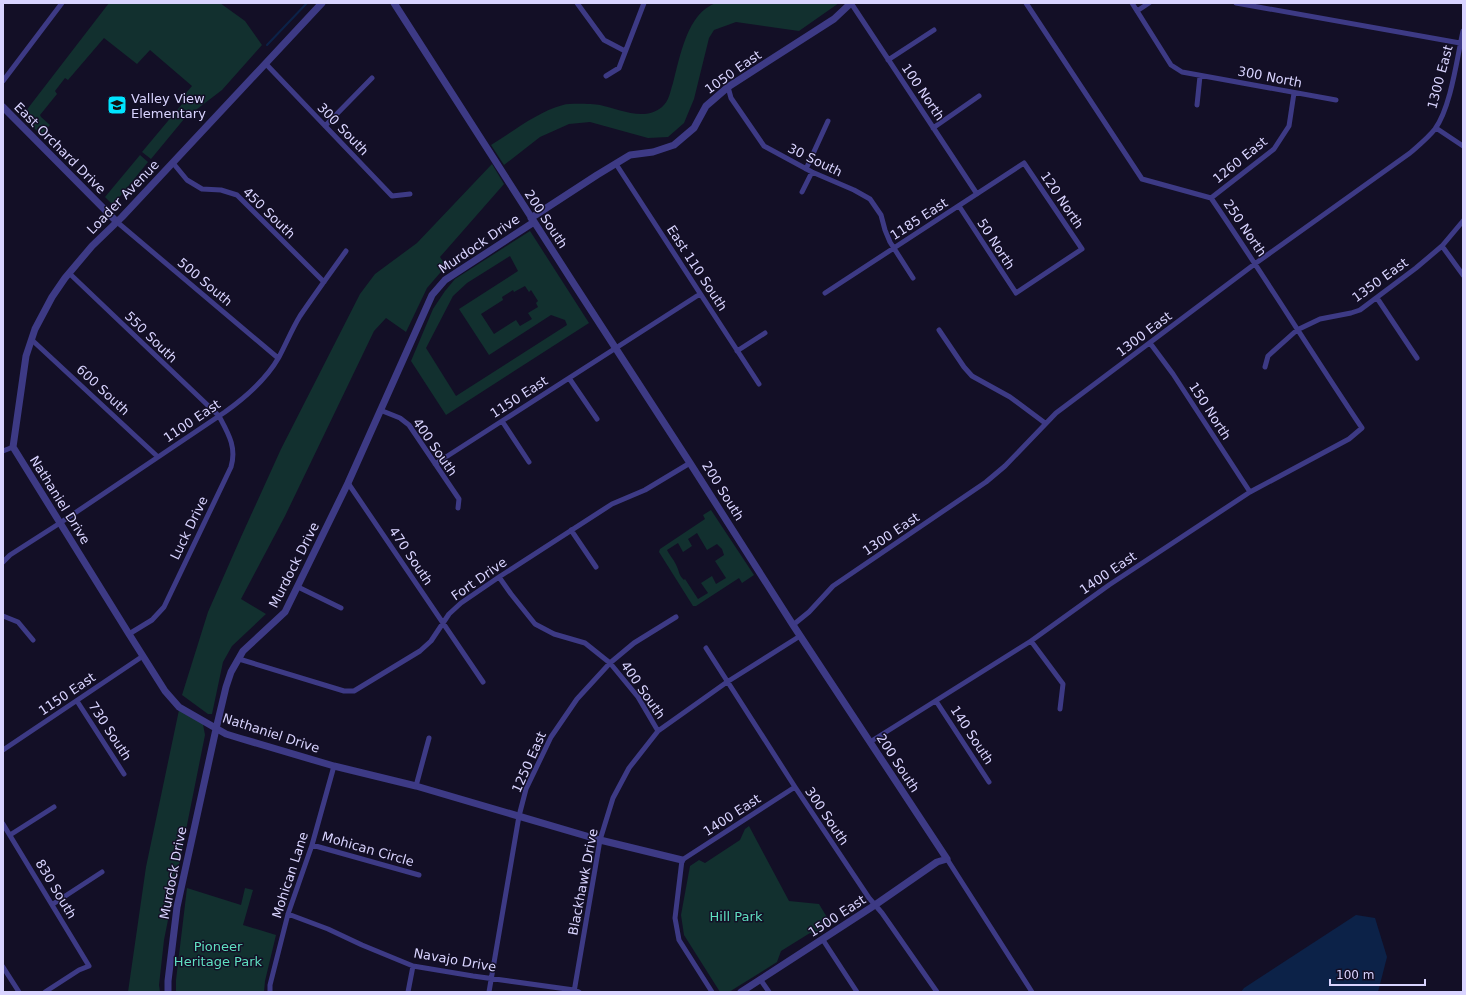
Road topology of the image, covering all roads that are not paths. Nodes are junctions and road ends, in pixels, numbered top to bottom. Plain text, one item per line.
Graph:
1 (62, 3) edge
2 (322, 3) edge
3 (394, 3) edge
4 (577, 3) edge
5 (644, 3) edge
6 (851, 3) edge
7 (1026, 3) edge
8 (1132, 3) edge
9 (1149, 3) edge
10 (1236, 3) edge
11 (1137, 11) junction
12 (934, 30) dead end
13 (1463, 31) edge
14 (1460, 43) junction
15 (625, 51) junction
16 (888, 60) junction
17 (265, 63) junction
18 (606, 76) dead end
19 (1200, 76) junction
20 (372, 78) dead end
21 (3, 81) edge
22 (728, 87) junction
23 (1294, 93) junction
24 (980, 96) dead end
25 (1336, 100) dead end
26 (1197, 105) dead end
27 (3, 107) edge
28 (828, 121) dead end
29 (325, 126) junction
30 (933, 128) junction
31 (1436, 128) junction
32 (1463, 146) edge
33 (173, 163) junction
34 (616, 164) junction
35 (1024, 164) joint
36 (806, 169) junction
37 (812, 172) junction
38 (802, 192) dead end
39 (410, 194) dead end
40 (977, 194) junction
41 (1211, 198) junction
42 (959, 206) junction
43 (533, 220) junction
44 (1463, 221) edge
45 (117, 222) junction
46 (1442, 246) junction
47 (894, 248) junction
48 (346, 251) dead end
49 (1256, 263) junction
50 (69, 273) junction
51 (1463, 275) edge
52 (913, 278) dead end
53 (324, 282) junction
54 (825, 293) dead end
55 (1016, 293) joint
56 (700, 294) junction
57 (1377, 298) junction
58 (938, 330) dead end
59 (1297, 330) junction
60 (764, 333) dead end
61 (32, 340) junction
62 (1150, 343) junction
63 (615, 348) junction
64 (738, 351) junction
65 (278, 358) junction
66 (1417, 358) dead end
67 (1265, 367) dead end
68 (569, 378) junction
69 (759, 384) dead end
70 (380, 410) junction
71 (219, 416) junction
72 (597, 419) dead end
73 (502, 421) junction
74 (1045, 423) junction
75 (1362, 428) joint
76 (13, 447) junction
77 (3, 452) edge
78 (158, 456) junction
79 (529, 462) dead end
80 (690, 463) junction
81 (435, 464) junction
82 (348, 482) junction
83 (1250, 492) junction
84 (458, 508) dead end
85 (60, 523) junction
86 (571, 530) junction
87 (3, 562) edge
88 (596, 567) dead end
89 (500, 577) junction
90 (298, 587) junction
91 (341, 608) dead end
92 (3, 616) edge
93 (676, 617) dead end
94 (443, 622) junction
95 (792, 625) junction
96 (129, 634) junction
97 (800, 636) junction
98 (33, 640) dead end
99 (1031, 641) junction
100 (706, 648) dead end
101 (143, 656) junction
102 (239, 658) junction
103 (610, 663) junction
104 (483, 682) dead end
105 (728, 682) junction
106 (77, 701) junction
107 (936, 701) junction
108 (1060, 709) dead end
109 (216, 729) junction
110 (658, 731) junction
111 (428, 738) dead end
112 (870, 742) junction
113 (3, 750) edge
114 (334, 766) junction
115 (124, 774) dead end
116 (989, 782) dead end
117 (416, 786) junction
118 (795, 788) junction
119 (54, 807) dead end
120 (519, 816) junction
121 (3, 824) edge
122 (10, 835) junction
123 (600, 840) junction
124 (312, 845) junction
125 (946, 859) junction
126 (682, 860) junction
127 (102, 872) dead end
128 (419, 875) dead end
129 (53, 904) junction
130 (875, 905) junction
131 (288, 914) junction
132 (822, 940) junction
133 (413, 966) junction
134 (3, 967) edge
135 (491, 978) junction
136 (760, 979) junction
137 (576, 991) edge
138 (19, 992) edge
139 (45, 992) edge
140 (168, 992) edge
141 (270, 992) edge
142 (408, 992) edge
143 (489, 992) edge
144 (712, 992) edge
145 (741, 992) edge
146 (769, 992) edge
147 (856, 992) edge
148 (937, 992) edge
149 (1032, 992) edge

1 - 21 street
2 - 17 street, Loader Avenue
3 - 43 street, 200 South
4 - 15 street
5 - 15 street
6 - 16 street, 100 North
6 - 22 street, 1050 East
7 - 41 street, 250 North
8 - 11 street, 300 North
9 - 11 street
10 - 14 street
11 - 19 street, 300 North
12 - 16 street
13 - 14 street, 1300 East
14 - 31 street, 1300 East
15 - 18 street
16 - 30 street, 100 North
17 - 29 street, 300 South
17 - 33 street, Loader Avenue
19 - 23 street, 300 North
19 - 26 street
20 - 29 street
22 - 34 street, 1050 East
22 - 36 street, 30 South
23 - 25 street, 300 North
23 - 41 street, 1260 East
24 - 30 street
27 - 45 street, East Orchard Drive
28 - 36 street
29 - 39 street, 300 South
30 - 40 street, 100 North
31 - 32 street
31 - 49 street, 1300 East
33 - 45 street, Loader Avenue
33 - 53 street, 450 South
34 - 43 street, 1050 East
34 - 56 street, East 110 South
35 - 40 street, 1185 East
35 - 55 street, 120 North
36 - 37 street, 30 South
37 - 38 street
37 - 47 street, 30 South
40 - 42 street, 1185 East
41 - 49 street, 250 North
42 - 47 street, 1185 East
42 - 55 street, 50 North
43 - 63 street, 200 South
43 - 70 street, Murdock Drive
44 - 46 street, 1350 East
45 - 50 street, Loader Avenue
45 - 65 street, 500 South
46 - 51 street
46 - 57 street, 1350 East
47 - 52 street, 30 South
47 - 54 street, 1185 East
48 - 53 street, 1100 East
49 - 59 street, 250 North
49 - 62 street, 1300 East
50 - 61 street, Loader Avenue
50 - 71 street, 550 South
53 - 65 street, 1100 East
56 - 63 street, 1150 East
56 - 64 street, East 110 South
57 - 59 street, 1350 East
57 - 66 street
58 - 74 street
59 - 67 street, 1350 East
59 - 75 street, 250 North
60 - 64 street
61 - 76 street, Loader Avenue
61 - 78 street, 600 South
62 - 74 street, 1300 East
62 - 83 street, 150 North
63 - 68 street, 1150 East
63 - 80 street, 200 South
64 - 69 street, East 110 South
65 - 71 street, 1100 East
68 - 72 street
68 - 73 street, 1150 East
70 - 81 street, 400 South
70 - 82 street, Murdock Drive
71 - 78 street, 1100 East
71 - 96 street, Luck Drive
73 - 79 street
73 - 81 street, 1150 East
74 - 95 street, 1300 East
75 - 83 street, 1400 East
76 - 77 street
76 - 85 street, Nathaniel Drive
78 - 85 street, 1100 East
80 - 86 street, Fort Drive
80 - 95 street, 200 South
81 - 84 street, 400 South
82 - 90 street, Murdock Drive
82 - 94 street, 470 South
83 - 99 street, 1400 East
85 - 87 street, 1100 East
85 - 96 street, Nathaniel Drive
86 - 88 street
86 - 89 street, Fort Drive
89 - 94 street, Fort Drive
89 - 103 street, 400 South
90 - 91 street
90 - 102 street, Murdock Drive
92 - 98 street
93 - 103 street, 1250 East
94 - 102 street, Fort Drive
94 - 104 street, 470 South
95 - 97 street, 200 South
96 - 101 street, Nathaniel Drive
97 - 105 street
97 - 112 street, 200 South
99 - 107 street, 1400 East
99 - 108 street
100 - 105 street, 300 South
101 - 106 street, 1150 East
101 - 109 street, Nathaniel Drive
102 - 109 street, Murdock Drive
103 - 110 street, 400 South
103 - 120 street, 1250 East
105 - 110 street, Blackhawk Drive
105 - 118 street, 300 South
106 - 113 street, 1150 East
106 - 115 street, 730 South
107 - 112 street, 1400 East
107 - 116 street, 140 South
109 - 114 street, Nathaniel Drive
109 - 140 street, Murdock Drive
110 - 123 street, Blackhawk Drive
111 - 117 street
112 - 125 street, 200 South
114 - 117 street, Nathaniel Drive
114 - 124 street, Mohican Lane
117 - 120 street, Nathaniel Drive
118 - 126 street, 1400 East
118 - 130 street, 300 South
119 - 122 street
120 - 123 street, Nathaniel Drive
120 - 135 street, 1250 East
121 - 122 street, 830 South
122 - 129 street, 830 South
123 - 126 street, Nathaniel Drive
123 - 137 street, Blackhawk Drive
124 - 128 street, Mohican Circle
124 - 131 street, Mohican Lane
125 - 130 street, 1500 East
125 - 149 street, 200 South
126 - 144 street
127 - 129 street
129 - 139 street, 830 South
130 - 132 street, 1500 East
130 - 148 street, 300 South
131 - 133 street, Navajo Drive
131 - 141 street, Mohican Lane
132 - 136 street, 1500 East
132 - 147 street
133 - 135 street, Navajo Drive
133 - 142 street
134 - 138 street
135 - 137 street, Navajo Drive
135 - 143 street, 1250 East
136 - 145 street, 1500 East
136 - 146 street

